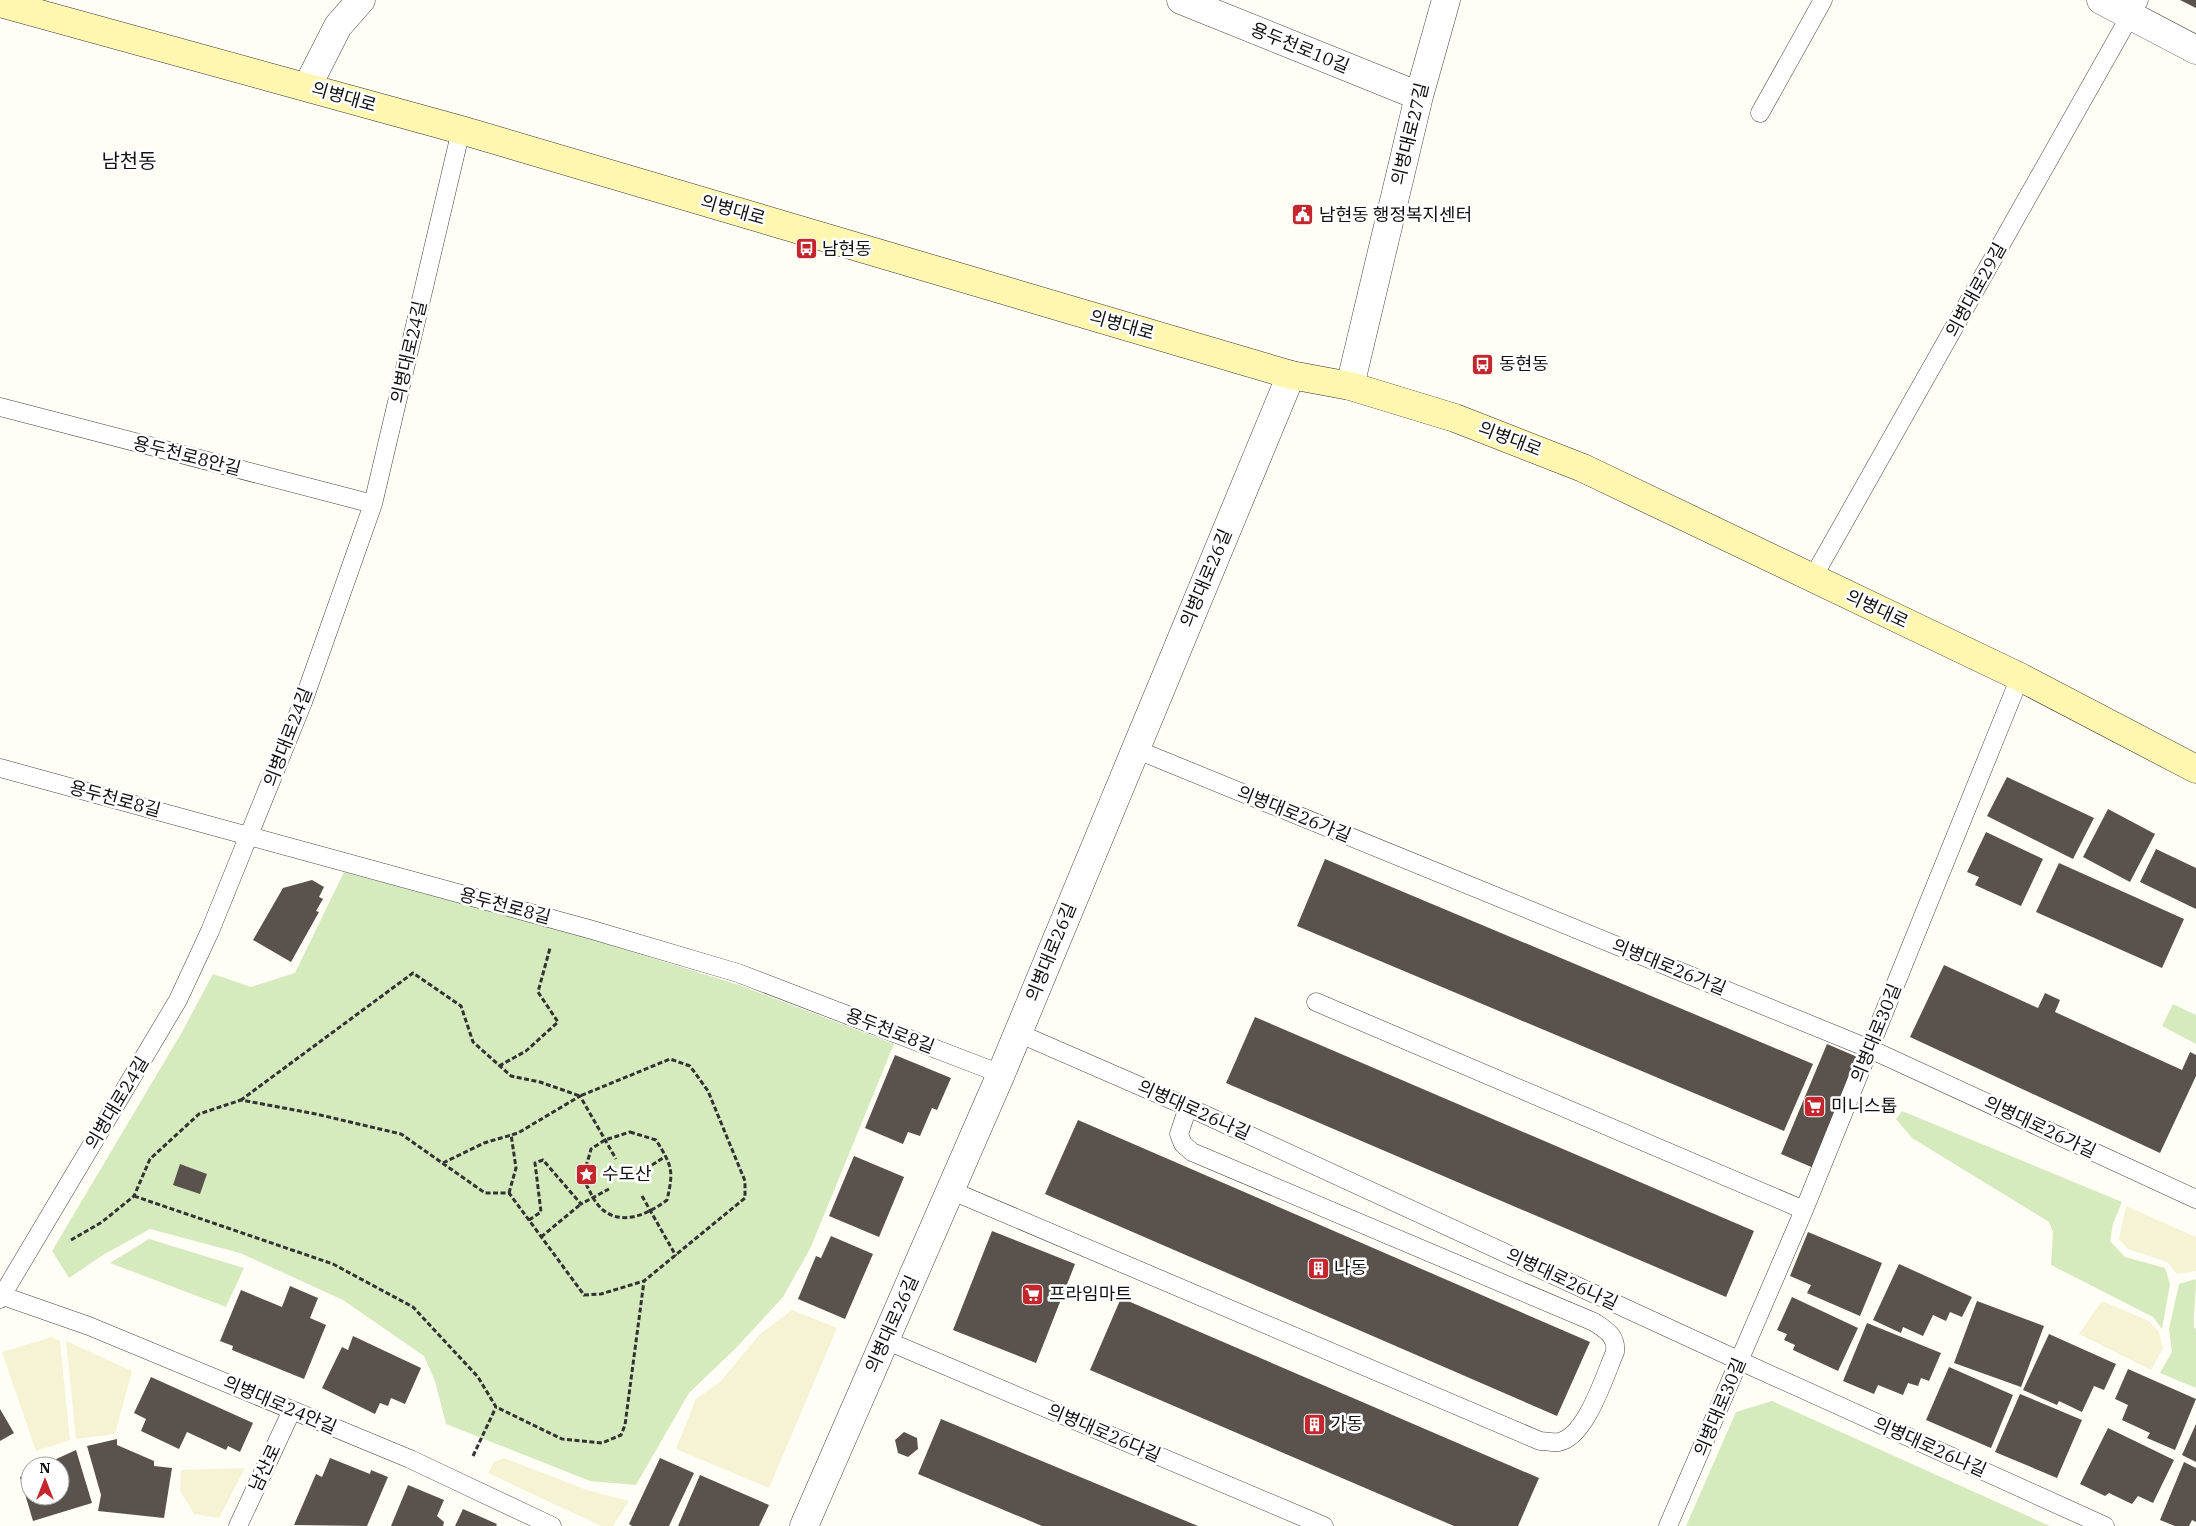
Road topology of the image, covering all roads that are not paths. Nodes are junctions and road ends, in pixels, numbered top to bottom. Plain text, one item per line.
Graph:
1 (361, 0) edge
2 (1181, 0) edge
3 (1446, 0) edge
4 (1824, 0) edge
5 (2101, 0) edge
6 (0, 3) edge
7 (26, 4) edge
8 (2135, 8) edge
9 (2196, 50) edge
10 (307, 87) junction
11 (1419, 96) junction
12 (1760, 113) dead end
13 (461, 130) junction
14 (1291, 375) junction
15 (1350, 386) junction
16 (0, 407) edge
17 (374, 504) junction
18 (1812, 579) junction
19 (2020, 676) junction
20 (1135, 749) junction
21 (0, 768) edge
22 (2196, 769) edge
23 (250, 836) junction
24 (1316, 1002) dead end
25 (1018, 1034) junction
26 (1870, 1049) junction
27 (1001, 1074) junction
28 (1188, 1107) junction
29 (950, 1190) junction
30 (2196, 1199) edge
31 (1804, 1210) junction
32 (1, 1298) edge
33 (885, 1340) junction
34 (1740, 1361) junction
35 (292, 1410) junction
36 (238, 1526) edge
37 (552, 1526) edge
38 (804, 1526) edge
39 (1324, 1526) edge
40 (1668, 1526) edge
41 (2105, 1526) edge

1 - 10 street
2 - 11 street, 용두천로10길
3 - 11 street, 의병대로27길
4 - 12 lane
5 - 8 street
6 - 7 street, 의병대로
7 - 10 street, 의병대로
8 - 9 street
8 - 18 lane, 의병대로29길
10 - 13 street, 의병대로
11 - 15 street, 의병대로27길
13 - 14 street, 의병대로
13 - 17 lane, 의병대로24길
14 - 15 street, 의병대로
14 - 20 street, 의병대로26길
15 - 18 street, 의병대로
16 - 17 lane, 용두천로8안길
17 - 23 lane, 의병대로24길
18 - 19 street, 의병대로
19 - 22 street, 의병대로
19 - 26 lane, 의병대로30길
20 - 25 street, 의병대로26길
20 - 26 lane, 의병대로26가길
21 - 23 lane, 용두천로8길
23 - 27 lane, 용두천로8길
23 - 32 lane, 의병대로24길
24 - 31 lane
25 - 27 street, 의병대로26길
25 - 28 lane, 의병대로26나길
26 - 30 lane, 의병대로26가길
26 - 31 lane, 의병대로30길
27 - 29 street, 의병대로26길
28 - 29 lane
28 - 34 lane, 의병대로26나길
29 - 33 street, 의병대로26길
31 - 34 lane, 의병대로30길
32 - 35 lane, 의병대로24안길
33 - 38 street, 의병대로26길
33 - 39 lane, 의병대로26다길
34 - 40 lane, 의병대로30길
34 - 41 lane, 의병대로26나길
35 - 36 lane, 남산로
35 - 37 lane, 의병대로24안길

